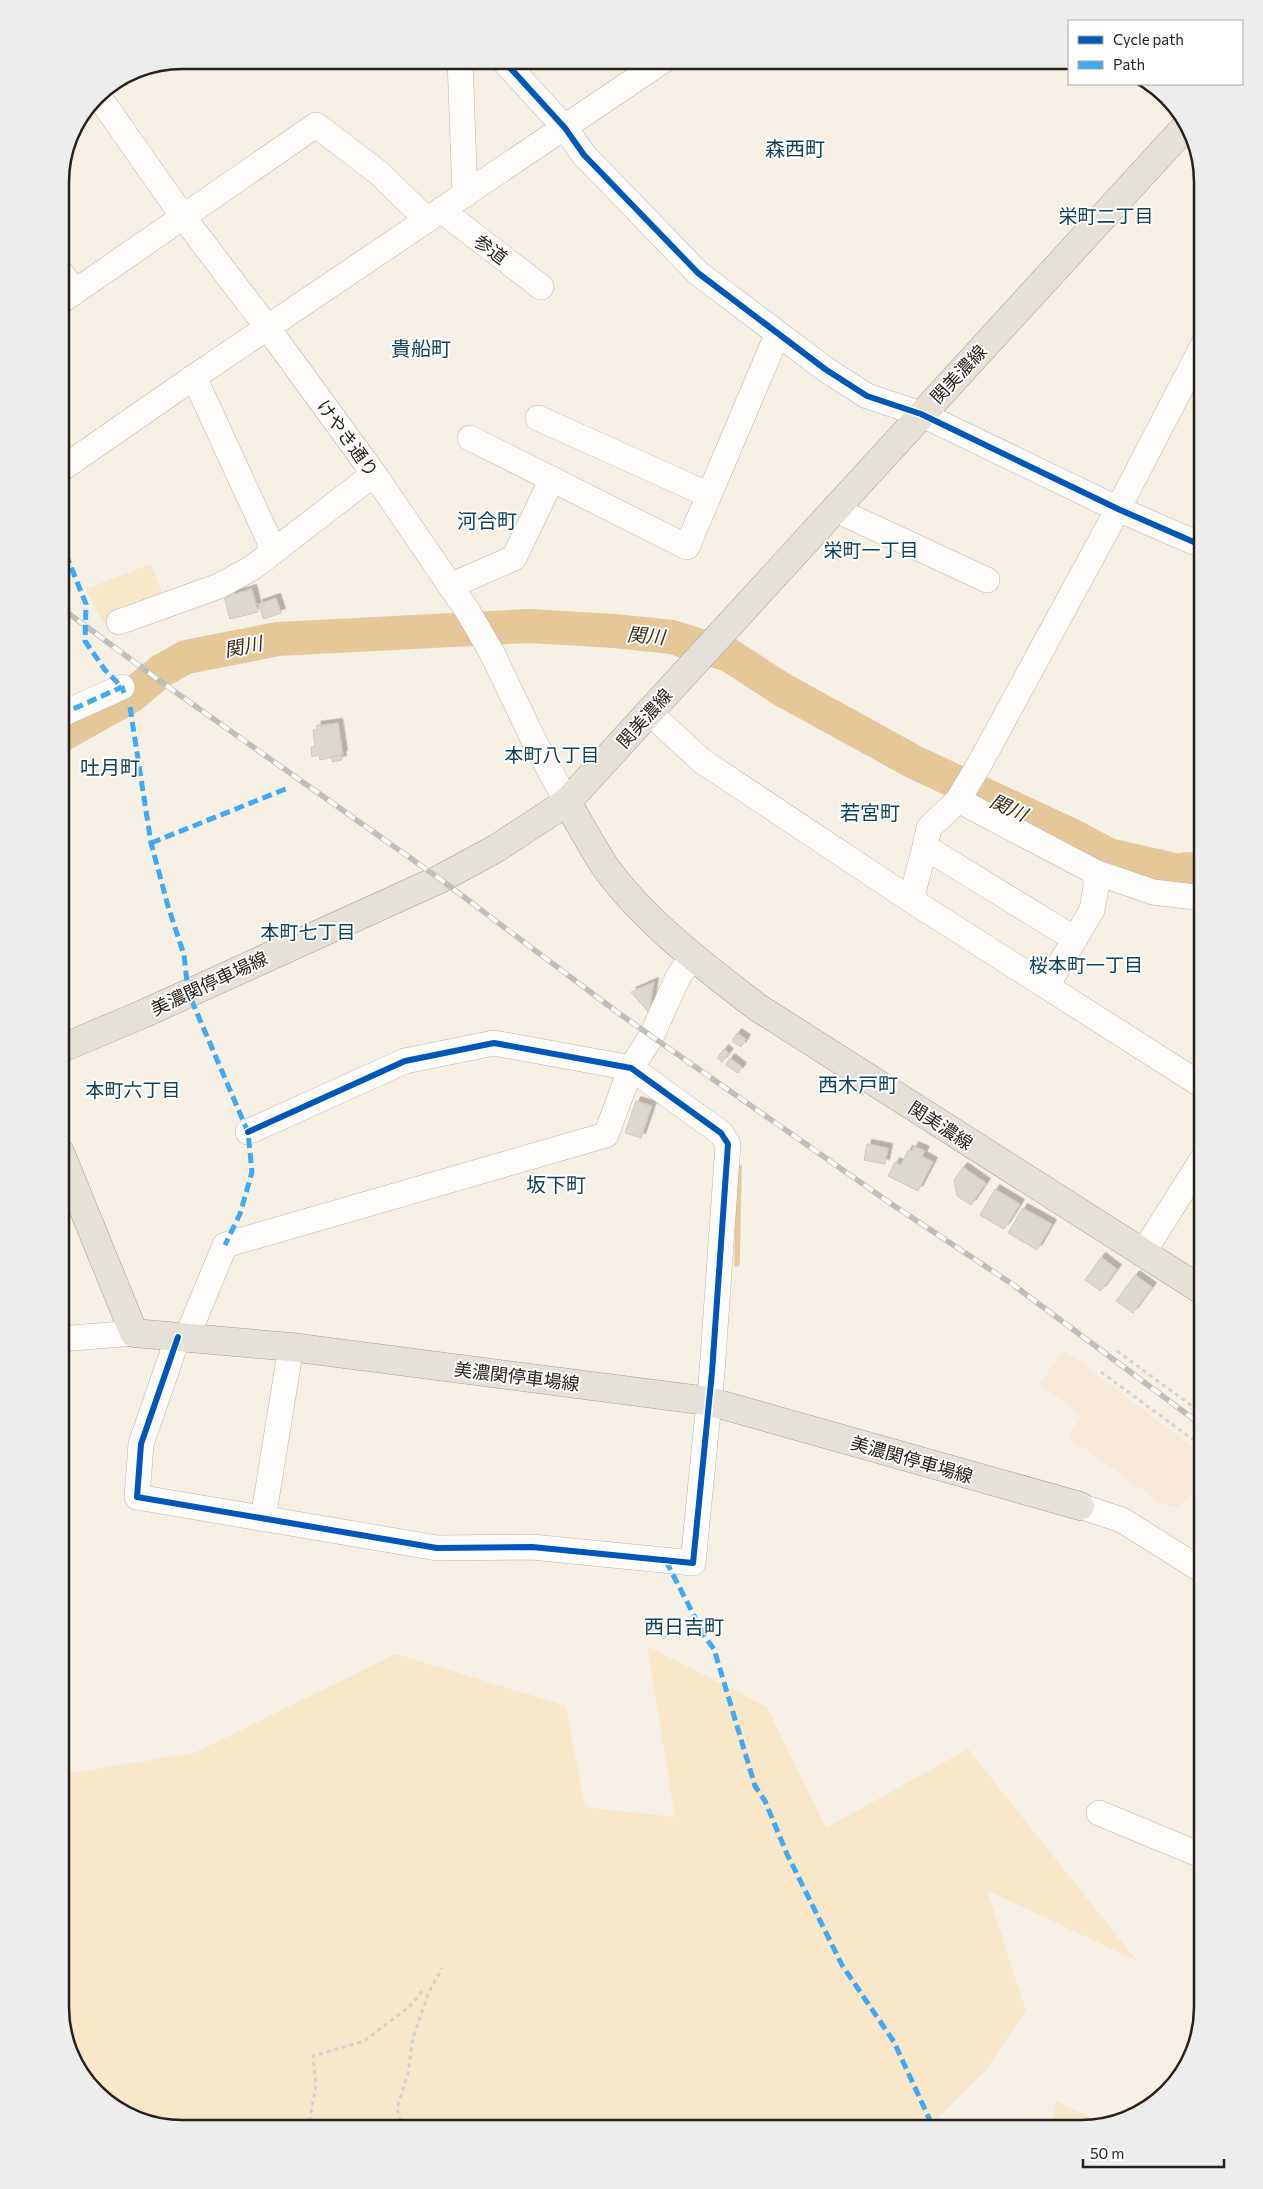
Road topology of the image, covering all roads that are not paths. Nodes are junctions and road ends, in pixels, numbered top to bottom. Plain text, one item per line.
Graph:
1 (460, 69) edge
2 (512, 69) edge
3 (651, 69) edge
4 (102, 102) edge
5 (565, 128) junction
6 (1182, 130) edge
7 (465, 195) junction
8 (434, 215) junction
9 (184, 218) junction
10 (69, 286) edge
11 (541, 287) dead end
12 (267, 327) junction
13 (777, 335) junction
14 (1194, 362) edge
15 (194, 377) junction
16 (921, 414) junction
17 (538, 418) dead end
18 (470, 438) dead end
19 (69, 464) edge
20 (374, 474) junction
21 (552, 479) junction
22 (709, 495) junction
23 (834, 509) junction
24 (1118, 509) junction
25 (1194, 542) edge
26 (274, 551) junction
27 (987, 580) dead end
28 (450, 586) junction
29 (119, 622) dead end
30 (122, 687) dead end
31 (69, 711) edge
32 (650, 713) junction
33 (958, 800) junction
34 (568, 802) junction
35 (925, 846) junction
36 (1095, 872) junction
37 (1194, 897) edge
38 (911, 900) junction
39 (1075, 939) junction
40 (692, 956) junction
41 (1047, 986) junction
42 (69, 1045) edge
43 (631, 1068) junction
44 (1194, 1080) edge
45 (248, 1132) dead end
46 (1194, 1172) edge
47 (69, 1174) edge
48 (1142, 1253) junction
49 (1194, 1285) edge
50 (134, 1333) junction
51 (183, 1337) junction
52 (69, 1339) edge
53 (291, 1347) junction
54 (708, 1401) junction
55 (1080, 1506) joint
56 (263, 1519) junction
57 (1194, 1564) edge
58 (1099, 1813) dead end
59 (1194, 1852) edge

1 - 7 street
2 - 5 street
3 - 5 street
4 - 9 street, けやき通り
5 - 7 street
5 - 13 street
6 - 16 main road, 関美濃線
7 - 8 street
8 - 9 street, 参道
8 - 11 street, 参道
8 - 12 street
9 - 10 street
9 - 12 street, けやき通り
12 - 15 street
12 - 20 street, けやき通り
13 - 16 street
13 - 22 street
14 - 24 street
15 - 19 street
15 - 26 street
16 - 23 main road, 関美濃線
16 - 24 street
17 - 22 street
18 - 21 street
20 - 26 street
20 - 28 street, けやき通り
21 - 22 street
21 - 28 street
23 - 27 street
23 - 32 main road, 関美濃線
24 - 25 street
24 - 33 street
26 - 29 street
28 - 34 street, けやき通り
30 - 31 street
32 - 34 main road, 関美濃線
32 - 38 street
33 - 35 street
33 - 36 street
34 - 40 main road, 関美濃線
34 - 42 main road, 美濃関停車場線
35 - 38 street
35 - 39 street
36 - 37 street
36 - 39 street
38 - 41 street
39 - 41 street
40 - 43 street
40 - 48 main road, 関美濃線
41 - 44 street
43 - 45 street
43 - 51 street
43 - 54 street
46 - 48 street
47 - 50 main road
48 - 49 main road, 関美濃線
50 - 51 main road, 美濃関停車場線
50 - 52 street
51 - 53 main road, 美濃関停車場線
51 - 56 street
53 - 54 main road, 美濃関停車場線
53 - 56 street
54 - 55 main road, 美濃関停車場線
54 - 56 street
55 - 57 street
58 - 59 street

